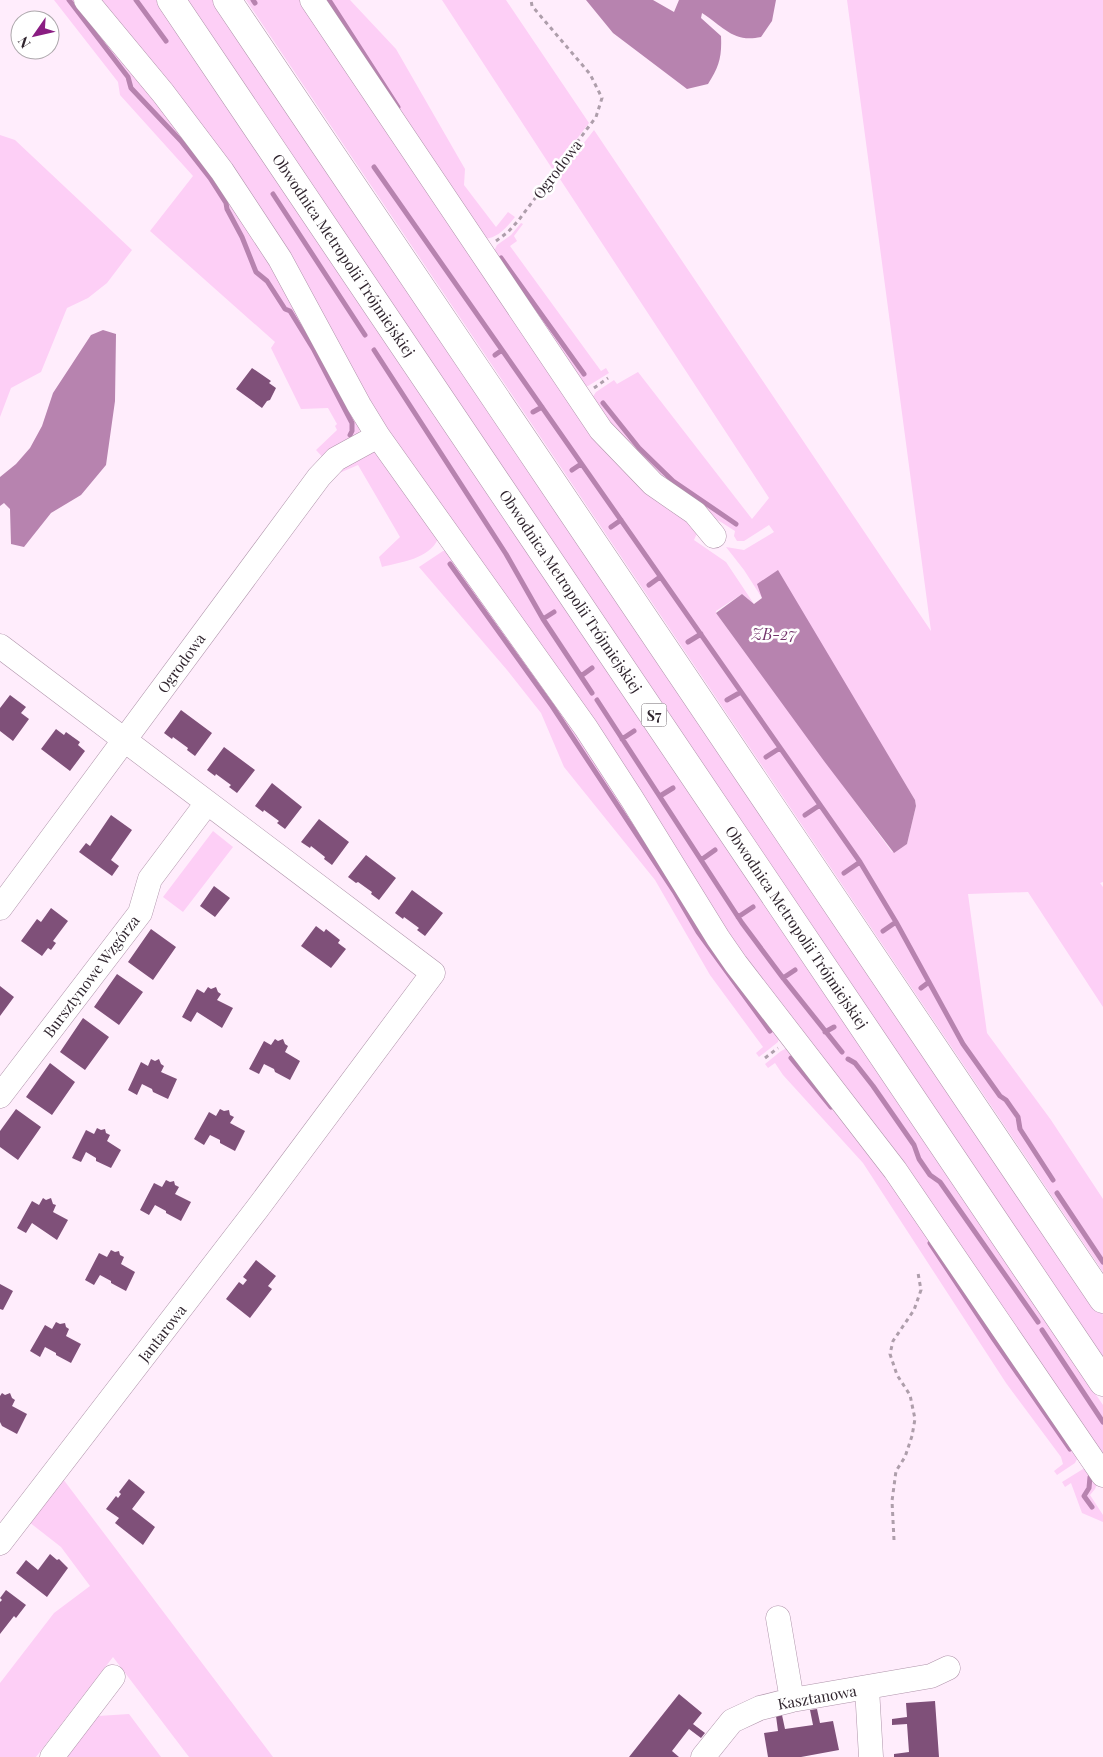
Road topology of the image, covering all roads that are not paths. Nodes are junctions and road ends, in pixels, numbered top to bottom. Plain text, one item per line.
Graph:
1 (86, 0) edge
2 (171, 0) edge
3 (227, 0) edge
4 (312, 0) edge
5 (378, 436) junction
6 (714, 536) dead end
7 (0, 646) edge
8 (124, 741) junction
9 (207, 803) junction
10 (0, 908) edge
11 (0, 1096) edge
12 (1103, 1299) edge
13 (1103, 1382) edge
14 (1103, 1475) edge
15 (0, 1543) edge
16 (778, 1618) dead end
17 (948, 1668) dead end
18 (113, 1677) dead end
19 (867, 1688) junction
20 (792, 1700) junction
21 (52, 1757) edge
22 (703, 1757) edge
23 (871, 1757) edge

1 - 5 street
2 - 13 highway, Obwodnica Metropolii Trójmiejskiej / S7
3 - 12 highway
4 - 6 street
5 - 8 street, Ogrodowa
5 - 14 street
7 - 8 street
8 - 9 street
8 - 10 street, Ogrodowa
9 - 11 street, Bursztynowe Wzgórza
9 - 15 street, Jantarowa
16 - 20 street
17 - 19 street, Kasztanowa
18 - 21 street
19 - 20 street, Kasztanowa
19 - 23 street
20 - 22 street, Kasztanowa

